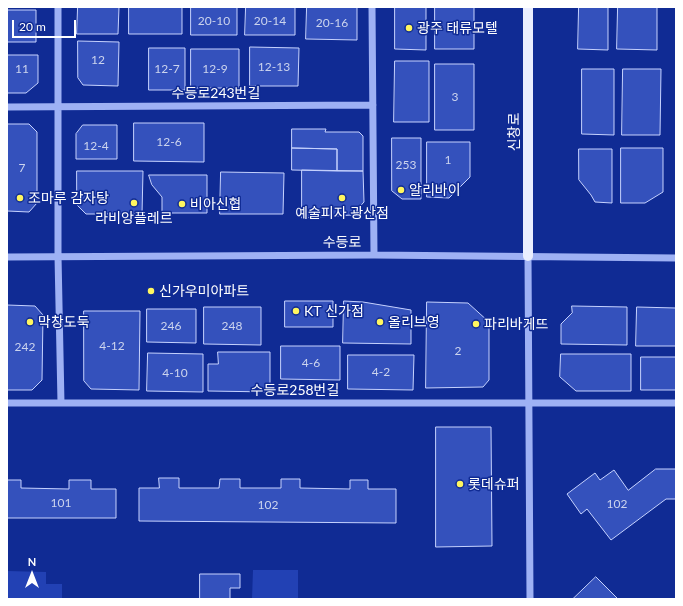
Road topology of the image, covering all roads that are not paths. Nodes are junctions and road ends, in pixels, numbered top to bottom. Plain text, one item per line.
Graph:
1 (58, 7) edge
2 (372, 7) edge
3 (528, 7) edge
4 (59, 106) junction
5 (372, 106) junction
6 (7, 107) edge
7 (58, 256) junction
8 (374, 256) junction
9 (528, 256) junction
10 (7, 257) edge
11 (676, 258) edge
12 (7, 403) edge
13 (61, 403) junction
14 (529, 403) junction
15 (676, 403) edge
16 (530, 599) edge

1 - 4 street
2 - 5 street
3 - 9 main road, 신창로
4 - 5 street, 수등로243번길
4 - 6 street, 수등로243번길
4 - 7 street
5 - 8 street
7 - 8 street, 수등로
7 - 10 street, 수등로
7 - 13 street
8 - 9 street, 수등로
9 - 11 street, 수등로
9 - 14 street
12 - 13 street, 수등로258번길
13 - 14 street, 수등로258번길
14 - 15 street, 수등로258번길
14 - 16 street

